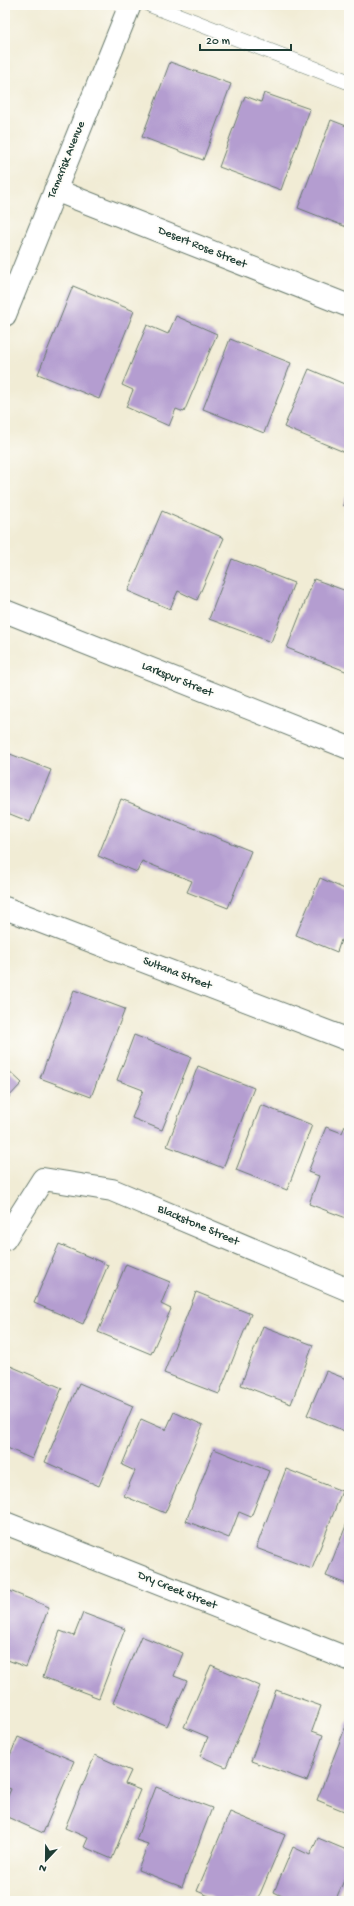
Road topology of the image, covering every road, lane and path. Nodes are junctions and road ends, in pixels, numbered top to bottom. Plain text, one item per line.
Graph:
1 (130, 5) edge
2 (151, 5) edge
3 (349, 82) edge
4 (55, 190) junction
5 (349, 306) edge
6 (5, 315) edge
7 (5, 611) edge
8 (349, 748) edge
9 (5, 908) edge
10 (349, 1040) edge
11 (5, 1239) edge
12 (349, 1290) edge
13 (5, 1523) edge
14 (349, 1659) edge

1 - 4 street, Tamarisk Avenue
2 - 3 lane
4 - 5 street, Desert Rose Street
4 - 6 street, Tamarisk Avenue
7 - 8 street, Larkspur Street
9 - 10 street, Sultana Street
11 - 12 street, Blackstone Street
13 - 14 street, Dry Creek Street

